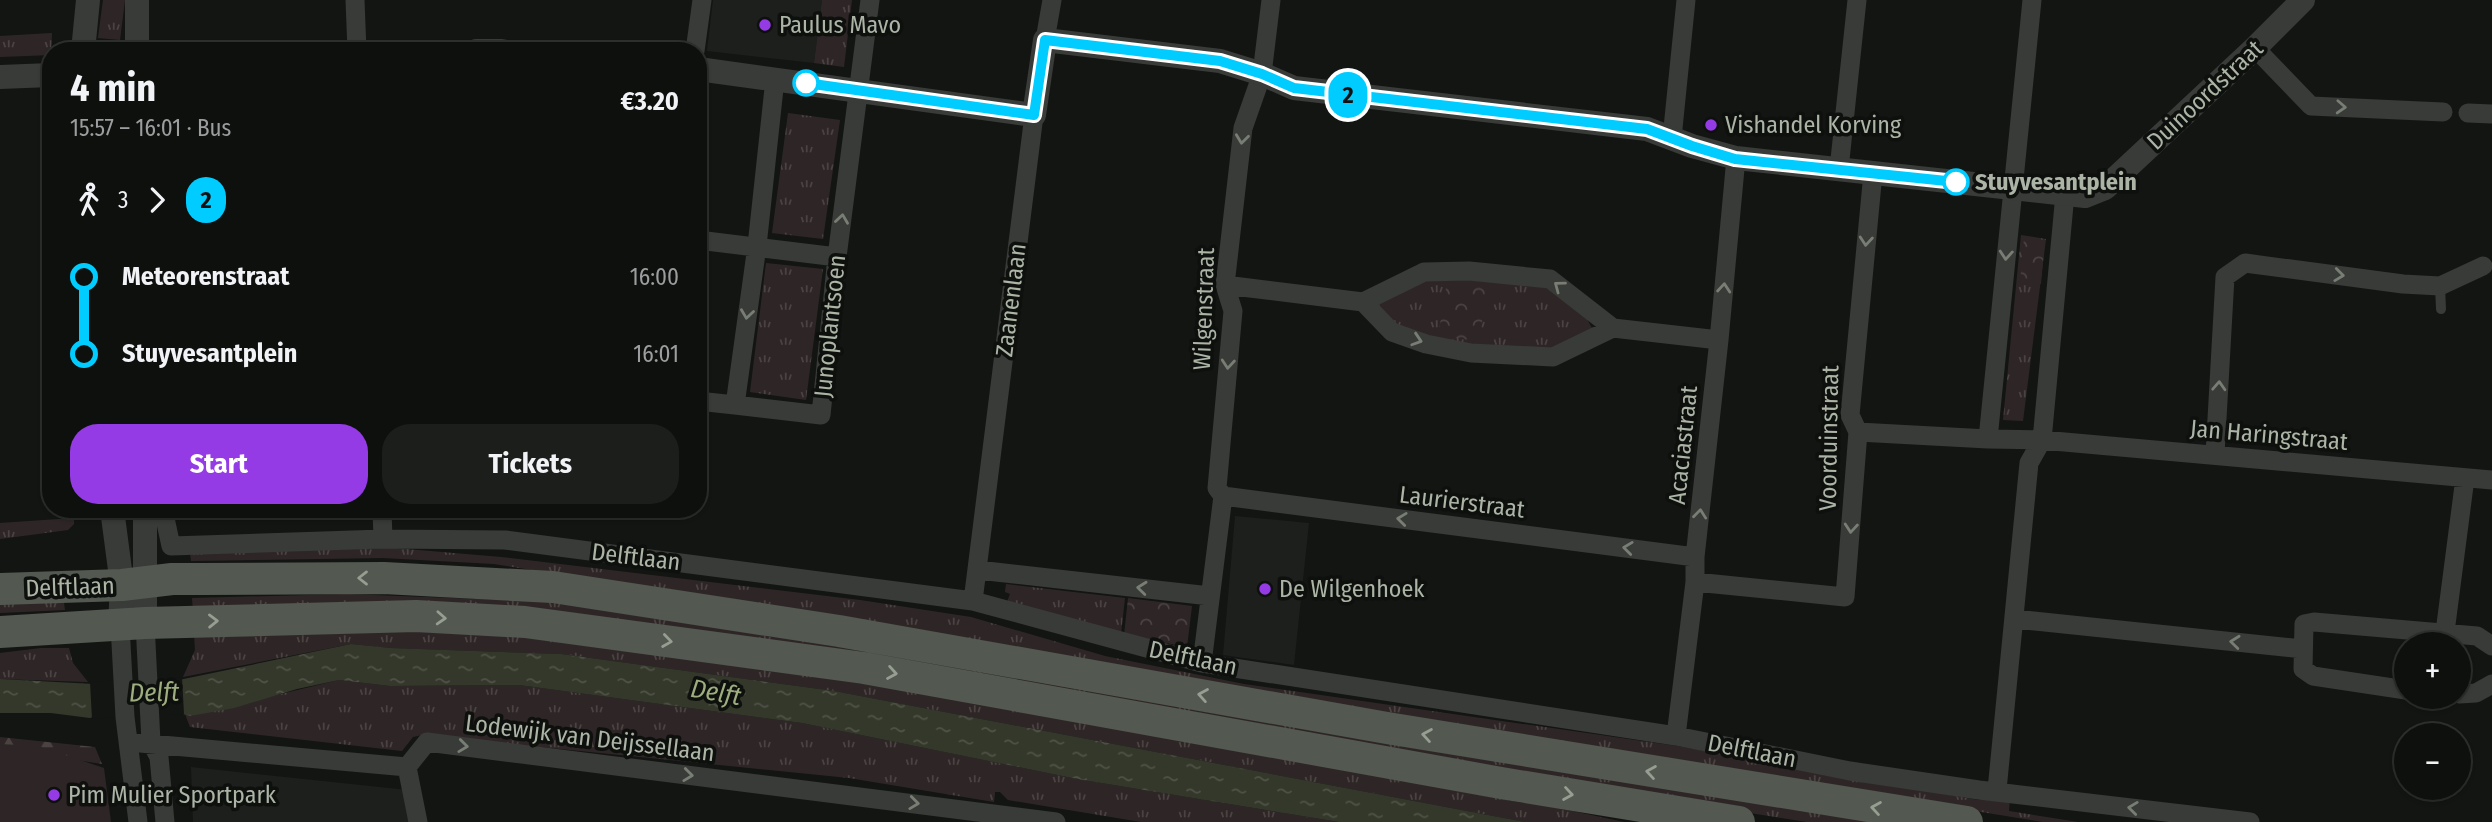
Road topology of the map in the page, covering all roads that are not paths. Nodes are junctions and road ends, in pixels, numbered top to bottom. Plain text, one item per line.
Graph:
1 (88, 0) edge
2 (138, 0) edge
3 (355, 0) edge
4 (702, 0) edge
5 (870, 0) edge
6 (1052, 0) edge
7 (1271, 0) edge
8 (1686, 0) edge
9 (1857, 0) edge
10 (2032, 0) edge
11 (2303, 0) edge
12 (1045, 40) junction
13 (84, 42) edge
14 (137, 42) edge
15 (357, 42) edge
16 (696, 42) edge
17 (2255, 48) junction
18 (707, 70) edge
19 (1262, 74) junction
20 (42, 75) edge
21 (0, 77) edge
22 (775, 79) junction
23 (860, 89) junction
24 (2443, 112) dead end
25 (2468, 113) dead end
26 (2492, 114) edge
27 (1034, 115) junction
28 (1682, 142) junction
29 (1735, 159) junction
30 (1839, 169) junction
31 (1873, 173) junction
32 (2011, 187) junction
33 (2065, 194) junction
34 (707, 241) edge
35 (757, 246) junction
36 (837, 257) junction
37 (2483, 265) dead end
38 (1225, 285) junction
39 (2440, 286) junction
40 (1363, 302) junction
41 (2441, 309) dead end
42 (1613, 328) junction
43 (1719, 340) junction
44 (707, 402) edge
45 (735, 405) junction
46 (1858, 432) junction
47 (1988, 439) junction
48 (2042, 440) junction
49 (2215, 454) junction
50 (2465, 478) junction
51 (2492, 480) edge
52 (1223, 496) junction
53 (115, 518) edge
54 (144, 518) edge
55 (165, 518) edge
56 (382, 518) edge
57 (383, 539) junction
58 (1695, 557) junction
59 (978, 570) junction
60 (1695, 582) junction
61 (133, 584) junction
62 (0, 589) edge
63 (1210, 596) junction
64 (973, 601) junction
65 (2015, 619) junction
66 (132, 624) junction
67 (0, 632) edge
68 (2445, 632) joint
69 (2471, 635) edge
70 (2492, 646) edge
71 (2303, 649) junction
72 (1202, 663) junction
73 (2492, 684) edge
74 (2394, 688) edge
75 (2471, 693) edge
76 (1676, 736) junction
77 (129, 742) junction
78 (151, 742) junction
79 (407, 767) junction
80 (1997, 790) junction
81 (984, 817) edge
82 (138, 822) edge
83 (166, 822) edge
84 (418, 822) edge
85 (1056, 822) edge
86 (1739, 822) edge
87 (1968, 822) edge
88 (2250, 822) edge

1 - 13 street
2 - 14 street
3 - 15 street
4 - 16 street
5 - 23 street, Junoplantsoen
6 - 12 street, Zaanenlaan
7 - 19 street, Wilgenstraat
8 - 28 street
9 - 30 street
10 - 32 street
11 - 17 street, Duinoordstraat
12 - 19 street
12 - 27 street, Zaanenlaan
17 -> 24 street
17 - 33 street, Duinoordstraat
18 - 22 street
19 - 28 street
19 -> 38 street, Wilgenstraat
20 - 21 street
22 - 23 street
22 - 35 street
23 - 27 street
36 -> 23 street, Junoplantsoen
25 - 26 street
27 - 59 street, Zaanenlaan
28 - 29 street
29 - 30 street
43 -> 29 street, Acaciastraat
30 - 31 street
31 - 32 street
31 -> 46 street, Voorduinstraat
32 - 33 street
32 -> 47 street
33 - 48 street
34 - 35 street
35 - 36 street
35 -> 45 street
36 - 45 street, Junoplantsoen
37 - 39 street
38 - 40 street
38 -> 52 street, Wilgenstraat
39 - 41 lane
49 -> 39 street
40 -> 42 street
42 -> 40 street
42 - 43 street
58 -> 43 street, Acaciastraat
44 - 45 street
46 - 47 street, Jan Haringstraat
46 -> 60 street, Voorduinstraat
47 - 48 street, Jan Haringstraat
48 - 49 street, Jan Haringstraat
48 - 65 street
49 - 50 street, Jan Haringstraat
50 - 51 street, Jan Haringstraat
50 - 68 street
58 -> 52 street, Laurierstraat
52 - 63 street, Wilgenstraat
53 - 61 street
54 - 61 street
55 - 57 street, Delftlaan
56 - 57 street
57 - 64 street, Delftlaan
58 - 60 street, Acaciastraat
63 -> 59 street
59 - 64 street, Zaanenlaan
60 - 76 street, Acaciastraat
61 - 62 main road, Delftlaan
61 - 66 street
87 -> 61 main road, Delftlaan
63 - 72 street, Wilgenstraat
64 - 72 street, Delftlaan
71 -> 65 street
65 - 80 street
66 - 67 main road, Delftlaan
66 - 77 street
66 - 78 street
66 -> 86 main road, Delftlaan
68 - 71 street
69 - 70 street
71 - 74 street
72 - 76 street, Delftlaan
73 - 75 street
76 - 80 street, Delftlaan
77 - 78 street
77 - 82 street
78 - 79 street
78 - 83 street
79 -> 81 street, Lodewijk van Deijssellaan
79 - 84 street
88 -> 80 street, Delftlaan
81 - 85 street, Lodewijk van Deijssellaan

